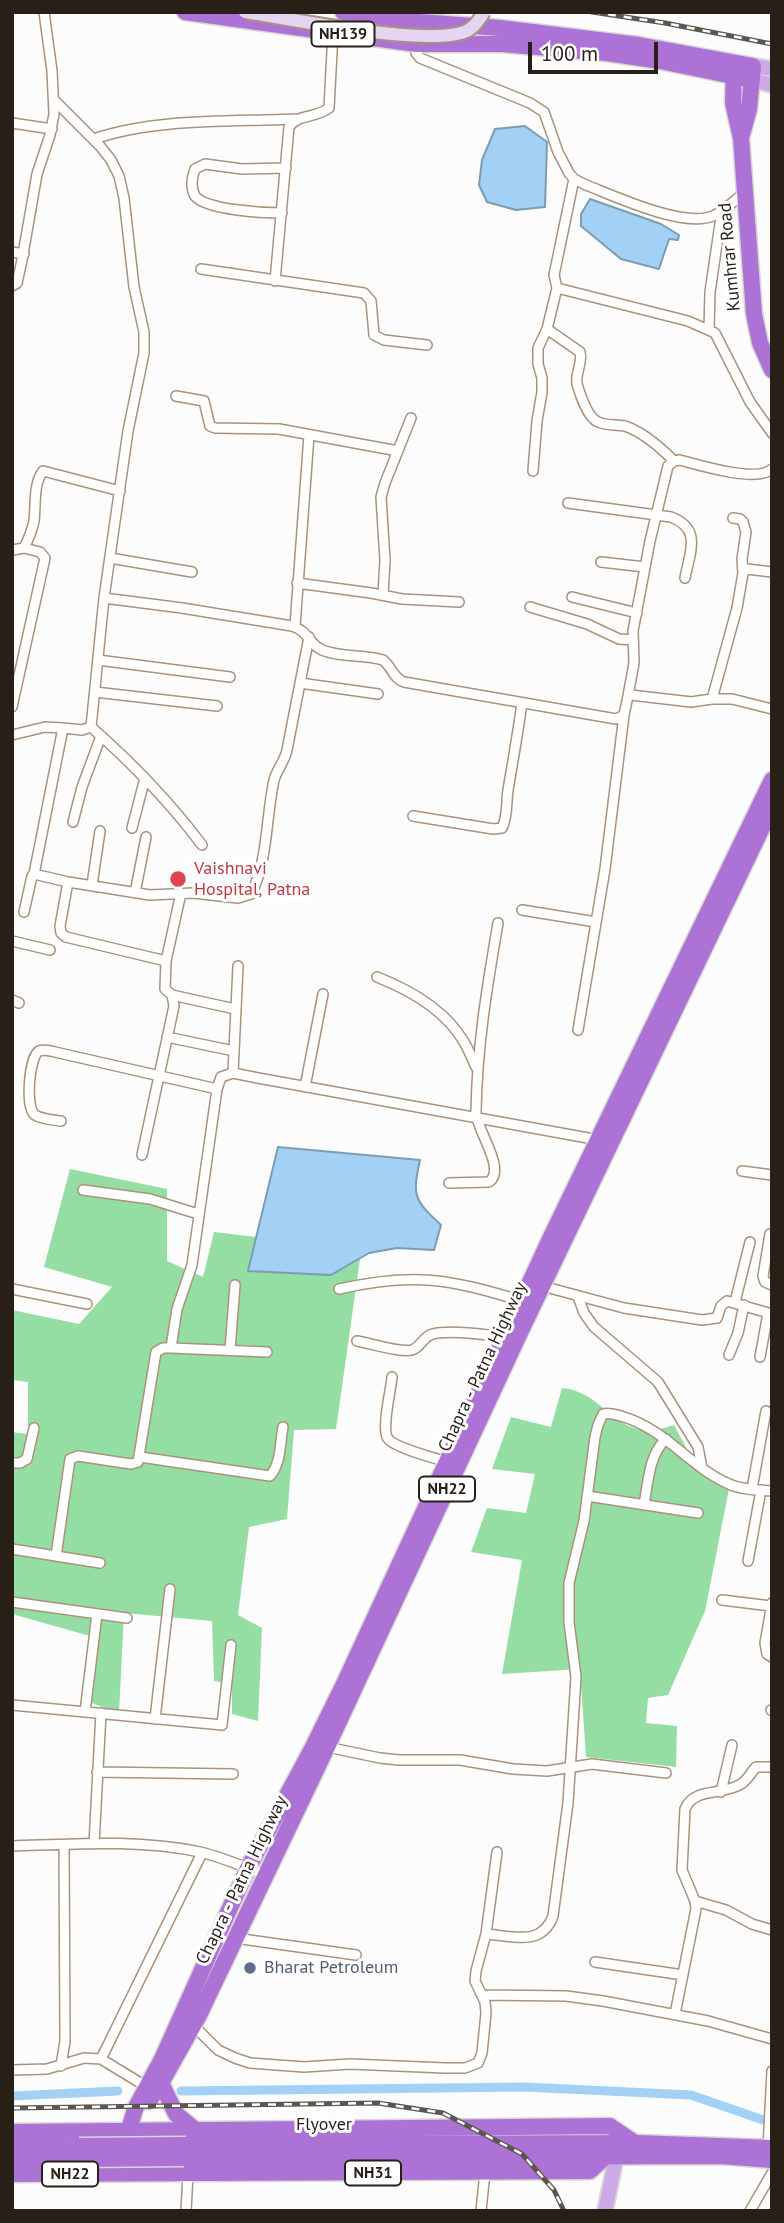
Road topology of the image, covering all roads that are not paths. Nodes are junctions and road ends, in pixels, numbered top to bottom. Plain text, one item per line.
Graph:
1 (44, 12) edge
2 (185, 12) edge
3 (245, 12) edge
4 (343, 12) edge
5 (490, 22) edge
6 (333, 33) junction
7 (417, 44) junction
8 (486, 44) junction
9 (733, 69) junction
10 (772, 69) edge
11 (752, 73) junction
12 (772, 85) edge
13 (54, 100) junction
14 (295, 119) junction
15 (12, 123) edge
16 (51, 129) junction
17 (741, 138) junction
18 (94, 139) junction
19 (286, 168) junction
20 (573, 179) junction
21 (744, 193) junction
22 (722, 210) junction
23 (282, 213) junction
24 (12, 252) edge
25 (24, 254) junction
26 (201, 269) dead end
27 (275, 281) junction
28 (12, 286) edge
29 (557, 288) junction
30 (547, 328) junction
31 (709, 329) junction
32 (427, 345) dead end
33 (772, 370) edge
34 (176, 396) dead end
35 (411, 418) dead end
36 (772, 433) edge
37 (309, 435) junction
38 (398, 451) junction
39 (674, 461) junction
40 (772, 469) edge
41 (533, 471) dead end
42 (120, 491) junction
43 (568, 503) dead end
44 (656, 515) junction
45 (733, 519) dead end
46 (24, 548) junction
47 (12, 550) edge
48 (110, 558) junction
49 (601, 562) dead end
50 (645, 567) junction
51 (192, 572) dead end
52 (772, 572) edge
53 (743, 573) junction
54 (685, 578) dead end
55 (297, 583) junction
56 (383, 595) junction
57 (572, 597) dead end
58 (104, 598) junction
59 (459, 602) dead end
60 (530, 607) dead end
61 (637, 613) junction
62 (295, 626) junction
63 (309, 637) junction
64 (633, 640) junction
65 (98, 660) junction
66 (230, 677) dead end
67 (300, 683) junction
68 (95, 692) junction
69 (378, 694) dead end
70 (628, 696) junction
71 (712, 699) junction
72 (522, 702) junction
73 (12, 706) edge
74 (217, 706) dead end
75 (772, 709) edge
76 (624, 715) junction
77 (91, 727) junction
78 (63, 728) junction
79 (12, 735) edge
80 (101, 736) junction
81 (145, 778) junction
82 (772, 780) edge
83 (772, 807) edge
84 (413, 816) dead end
85 (73, 822) dead end
86 (132, 828) dead end
87 (100, 831) dead end
88 (146, 837) dead end
89 (202, 845) dead end
90 (34, 874) junction
91 (68, 882) junction
92 (92, 885) junction
93 (135, 893) junction
94 (181, 893) junction
95 (522, 910) dead end
96 (24, 912) dead end
97 (596, 922) junction
98 (498, 923) dead end
99 (12, 940) edge
100 (50, 950) dead end
101 (166, 961) junction
102 (238, 966) dead end
103 (377, 978) dead end
104 (323, 994) dead end
105 (172, 995) junction
106 (235, 1009) junction
107 (578, 1030) dead end
108 (167, 1037) junction
109 (234, 1051) junction
110 (477, 1069) junction
111 (233, 1073) junction
112 (159, 1076) junction
113 (305, 1087) junction
114 (217, 1089) junction
115 (476, 1117) junction
116 (61, 1121) dead end
117 (599, 1140) junction
118 (142, 1155) dead end
119 (742, 1171) dead end
120 (772, 1175) edge
121 (449, 1183) dead end
122 (83, 1189) dead end
123 (198, 1214) junction
124 (770, 1234) edge
125 (750, 1242) dead end
126 (235, 1285) dead end
127 (772, 1285) edge
128 (542, 1286) junction
129 (12, 1289) edge
130 (339, 1289) dead end
131 (578, 1297) junction
132 (522, 1301) junction
133 (87, 1304) dead end
134 (740, 1304) junction
135 (770, 1314) edge
136 (504, 1338) junction
137 (357, 1341) dead end
138 (171, 1348) junction
139 (230, 1350) junction
140 (267, 1352) dead end
141 (729, 1355) dead end
142 (760, 1357) dead end
143 (392, 1377) dead end
144 (766, 1410) dead end
145 (283, 1427) dead end
146 (34, 1428) dead end
147 (666, 1439) junction
148 (140, 1457) junction
149 (447, 1462) junction
150 (12, 1464) edge
151 (702, 1468) junction
152 (756, 1489) junction
153 (772, 1491) edge
154 (587, 1496) junction
155 (645, 1505) junction
156 (698, 1513) dead end
157 (12, 1549) edge
158 (56, 1556) junction
159 (748, 1561) dead end
160 (100, 1563) dead end
161 (170, 1589) dead end
162 (722, 1600) dead end
163 (12, 1602) edge
164 (771, 1604) edge
165 (97, 1614) junction
166 (127, 1618) dead end
167 (231, 1645) dead end
168 (772, 1657) edge
169 (12, 1705) edge
170 (85, 1712) junction
171 (101, 1713) junction
172 (155, 1719) junction
173 (732, 1745) dead end
174 (327, 1747) junction
175 (570, 1766) junction
176 (772, 1767) edge
177 (97, 1772) junction
178 (666, 1773) dead end
179 (233, 1774) dead end
180 (721, 1793) junction
181 (64, 1844) junction
182 (93, 1844) junction
183 (12, 1846) edge
184 (497, 1852) dead end
185 (202, 1853) junction
186 (248, 1868) junction
187 (266, 1875) junction
188 (695, 1901) junction
189 (772, 1930) edge
190 (486, 1934) junction
191 (235, 1938) junction
192 (356, 1955) dead end
193 (595, 1962) dead end
194 (683, 1975) junction
195 (483, 1994) junction
196 (675, 2014) junction
197 (193, 2025) junction
198 (772, 2039) edge
199 (101, 2059) junction
200 (61, 2066) junction
201 (12, 2070) edge
202 (772, 2071) edge
203 (154, 2085) junction
204 (135, 2109) junction
205 (771, 2113) edge
206 (194, 2129) junction
207 (12, 2132) edge
208 (57, 2132) junction
209 (132, 2132) junction
210 (635, 2143) junction
211 (12, 2147) edge
212 (770, 2149) edge
213 (79, 2152) junction
214 (610, 2158) junction
215 (186, 2159) junction
216 (12, 2160) edge
217 (485, 2172) junction
218 (125, 2173) junction
219 (772, 2173) edge
220 (12, 2174) edge
221 (154, 2174) junction
222 (186, 2211) edge
223 (481, 2211) edge
224 (606, 2211) edge
225 (750, 2211) edge

1 - 13 street
2 - 6 highway, NH139
3 - 5 main road, bridge
4 - 5 highway, NH139
5 - 8 highway
5 - 9 highway, NH139
6 - 7 highway, NH139
6 - 14 street
7 - 8 highway, NH139
7 - 20 street
8 - 9 highway, NH139
9 - 11 highway, NH139
9 - 17 highway, Kumhrar Road
10 - 11 main road
11 - 12 main road
11 - 17 highway, Kumhrar Road
13 - 16 street
13 - 18 street
14 - 18 street
14 - 19 street
15 - 16 street
16 - 25 street
17 - 21 highway, Kumhrar Road
18 - 42 street
19 - 23 street
19 - 23 street
20 - 22 street
20 - 29 street
21 - 22 street
21 - 33 highway, Kumhrar Road
22 - 31 street
23 - 27 street
24 - 25 street
25 - 28 street
26 - 27 street
27 - 32 street
29 - 30 street
29 - 31 street
30 - 39 street
30 - 41 street
31 - 36 street
34 - 37 street
35 - 38 street
37 - 38 street
37 - 55 street
38 - 56 street
39 - 40 street
39 - 44 street
42 - 46 street
42 - 48 street
43 - 44 street
44 - 50 street
44 - 54 street
45 - 53 street
46 - 47 street
46 - 73 street
48 - 51 street
48 - 58 street
49 - 50 street
50 - 61 street
52 - 53 street
53 - 71 street
55 - 56 street
55 - 62 street
56 - 59 street
57 - 61 street
58 - 62 street
58 - 65 street
60 - 64 street
61 - 64 street
62 - 63 street
63 - 67 street
63 - 72 street
64 - 70 street
65 - 66 street
65 - 68 street
67 - 69 street
67 - 94 street
68 - 74 street
68 - 77 street
70 - 71 street
70 - 76 street
71 - 75 street
72 - 76 street
72 - 84 street
76 - 97 street
77 - 78 street
77 - 80 street
78 - 79 street
78 - 90 street
80 - 81 street
80 - 85 street
81 - 86 street
81 - 89 street
82 - 117 highway, Chapra - Patna Highway / NH22
83 - 128 highway, Chapra - Patna Highway / NH22
87 - 92 street
88 - 93 street
90 - 91 street
90 - 96 street
91 - 92 street
91 - 101 street
92 - 93 street
93 - 94 street
94 - 101 street
95 - 97 street
97 - 107 street
98 - 110 street
99 - 100 street
101 - 105 street
102 - 106 street
103 - 110 street
104 - 113 street
105 - 106 street
105 - 108 street
106 - 109 street
108 - 109 street
108 - 112 street
109 - 111 street
110 - 115 street
111 - 113 street
111 - 114 street
112 - 114 street
112 - 116 street
112 - 118 street
113 - 115 street
114 - 123 street
115 - 117 street
115 - 121 street
117 - 132 highway, Chapra - Patna Highway / NH22
119 - 120 street
122 - 123 street
123 - 138 street
124 - 127 street
125 - 134 street
126 - 139 street
128 - 131 street
128 - 174 highway, Chapra - Patna Highway / NH22
129 - 133 street
130 - 132 street
131 - 134 street
131 - 151 street
132 - 136 highway, Chapra - Patna Highway / NH22
134 - 135 street
134 - 141 street
135 - 142 street
136 - 137 street
136 - 149 highway, Chapra - Patna Highway / NH22
138 - 139 street
138 - 148 street
139 - 140 street
143 - 149 street
144 - 152 street
145 - 148 street
146 - 150 street
147 - 151 street
147 - 154 street
147 - 155 street
148 - 158 street
149 - 186 highway, Chapra - Patna Highway / NH22
151 - 152 street
152 - 153 street
152 - 159 street
154 - 155 street
154 - 175 street
155 - 156 street
157 - 158 street
158 - 160 street
161 - 172 street
162 - 164 street
163 - 165 street
164 - 168 street
165 - 166 street
165 - 170 street
167 - 172 street
169 - 170 street
170 - 171 street
171 - 172 street
171 - 177 street
173 - 180 street
174 - 175 street
174 - 187 highway, Chapra - Patna Highway / NH22
175 - 178 street
175 - 190 street
176 - 180 street
177 - 179 street
177 - 182 street
180 - 188 street
181 - 182 street
181 - 183 street
181 - 200 street
182 - 185 street
184 - 190 street
185 - 186 street
185 - 199 street
186 - 187 street
186 - 203 highway, Chapra - Patna Highway / NH22
187 - 191 highway, Chapra - Patna Highway / NH22
188 - 189 street
188 - 194 street
190 - 195 street
191 - 192 street
191 - 197 highway, Chapra - Patna Highway / NH22
193 - 194 street
194 - 196 street
195 - 196 street
195 - 197 street
196 - 198 street
197 - 203 highway, Chapra - Patna Highway / NH22
199 - 200 street
199 - 203 street
200 - 201 street
202 - 205 street
203 - 204 highway, Chapra - Patna Highway / NH22
203 - 206 highway
203 - 209 highway, Chapra - Patna Highway / NH22
204 - 208 highway
204 - 209 highway, Chapra - Patna Highway
205 - 212 street
206 - 209 highway
206 - 210 highway
207 - 208 highway
208 - 209 highway
209 - 218 highway, Chapra - Patna Highway / NH22
209 - 218 highway
209 - 221 highway
210 - 212 highway, Flyover
210 - 215 highway, Flyover
211 - 213 highway, Flyover
212 - 214 highway, NH31
213 - 215 highway, Flyover, bridge
213 - 216 highway, Flyover
214 - 215 highway, Flyover
214 - 217 highway, NH31
214 - 224 main road
215 - 217 highway, NH31
215 - 221 highway, NH31
215 - 222 street
217 - 223 street
218 - 220 highway, NH22
218 - 221 highway, NH31
219 - 225 street

